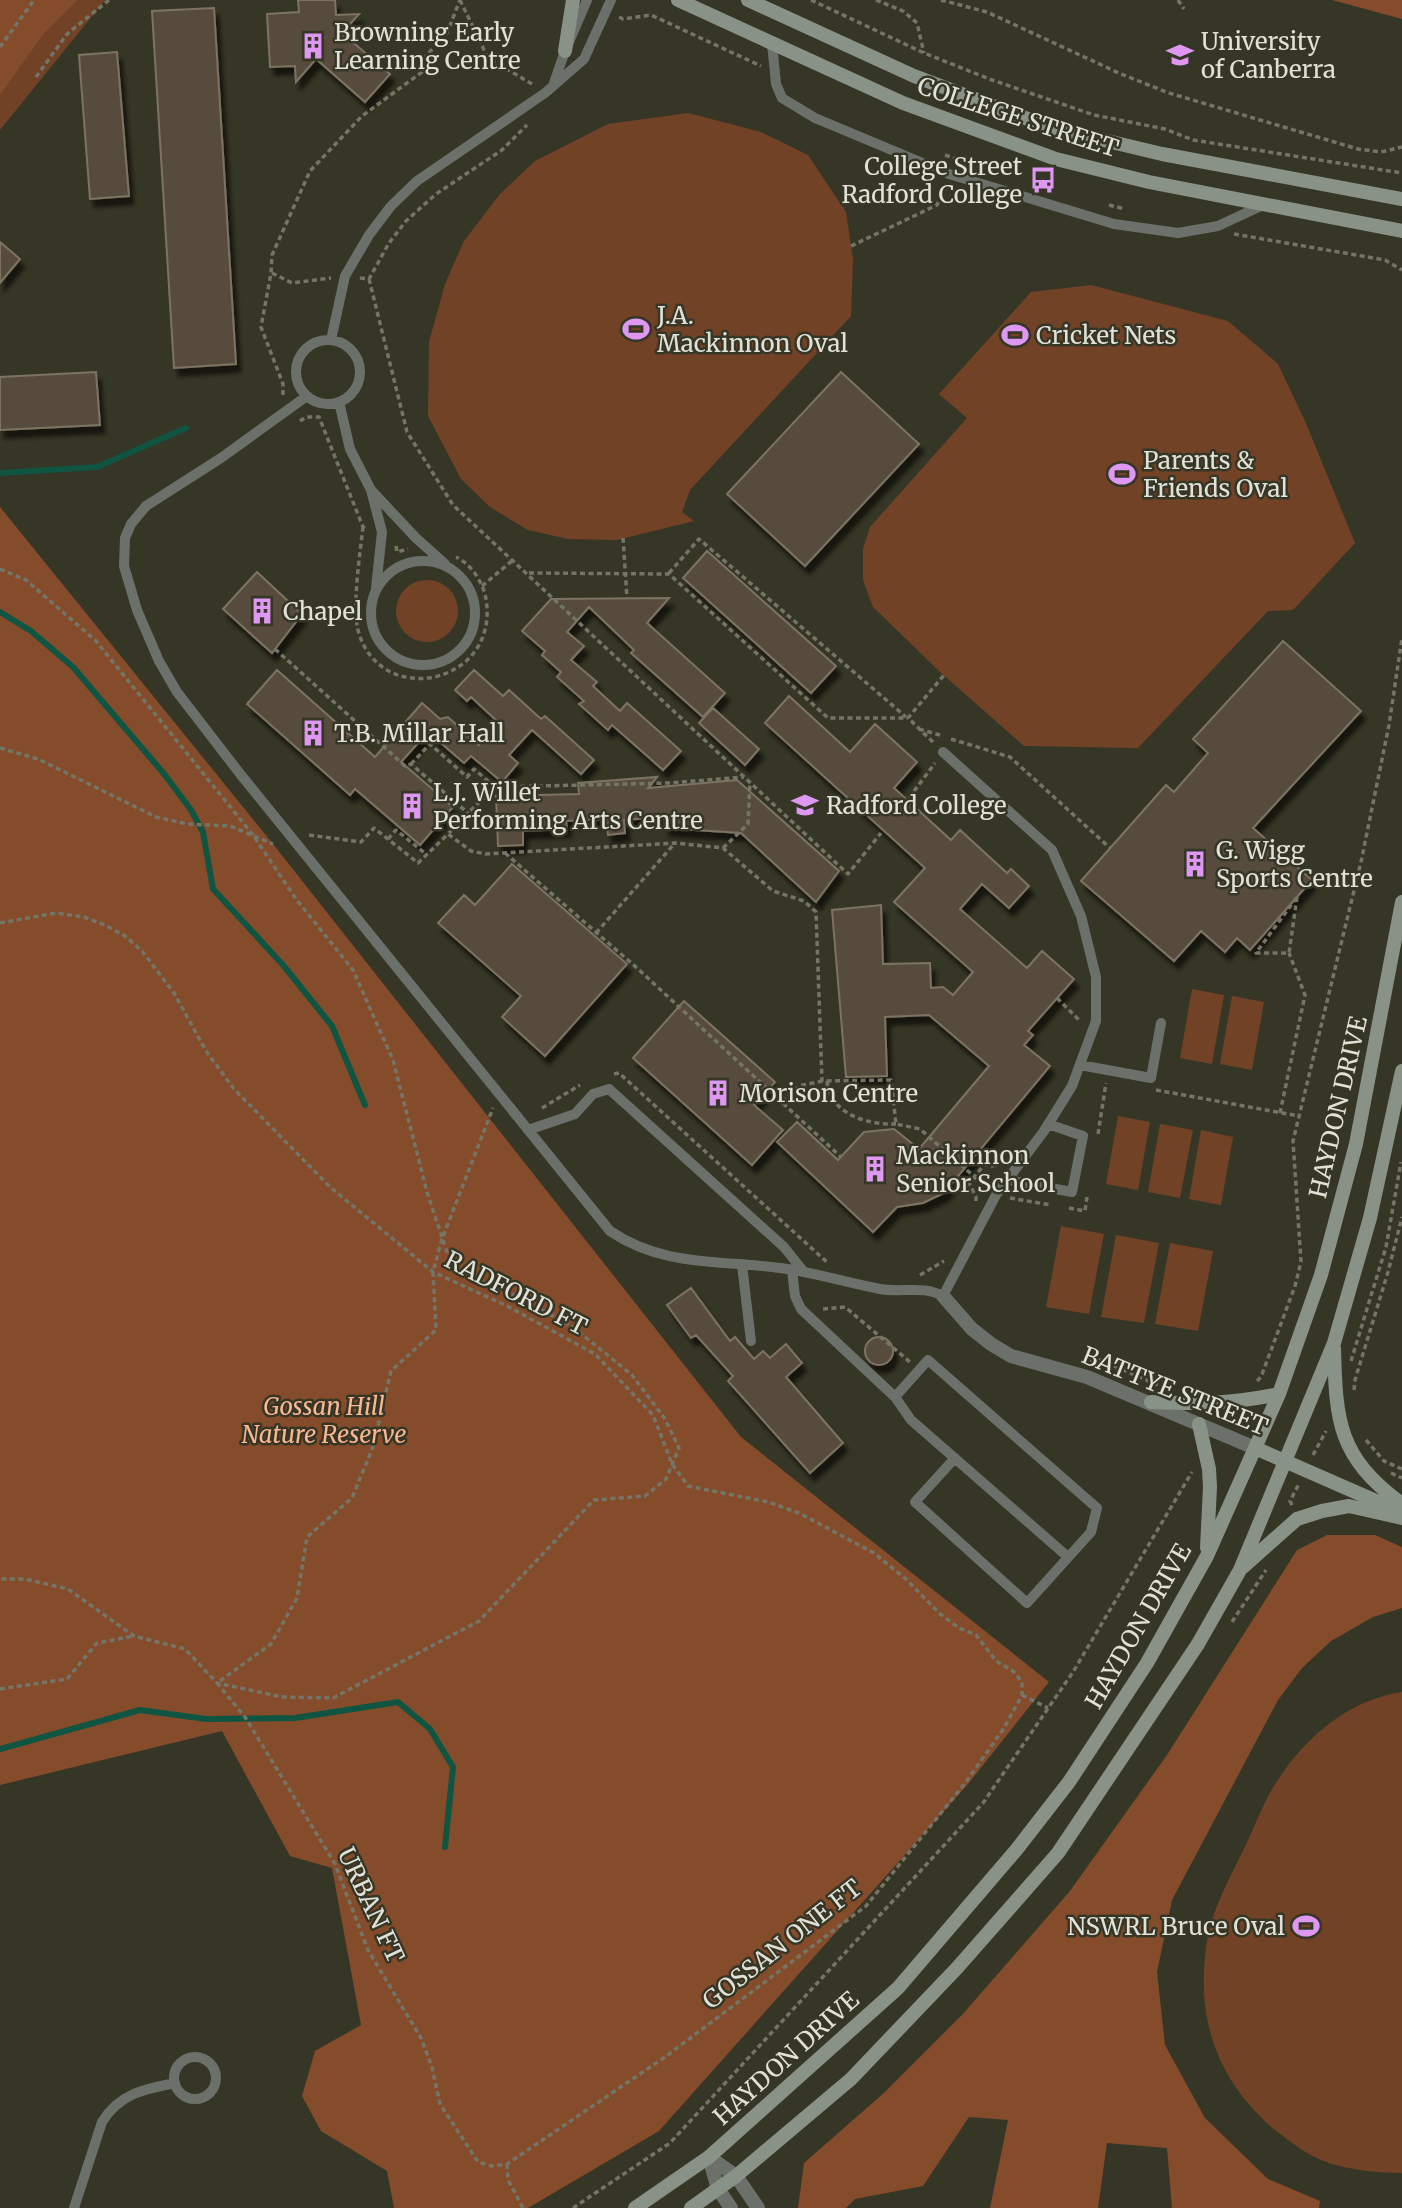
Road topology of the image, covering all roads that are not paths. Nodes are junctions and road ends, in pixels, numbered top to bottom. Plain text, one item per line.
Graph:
1 (573, 0) edge
2 (587, 0) edge
3 (611, 0) edge
4 (678, 0) edge
5 (748, 0) edge
6 (772, 43) junction
7 (565, 51) junction
8 (549, 90) junction
9 (1402, 199) edge
10 (1262, 205) junction
11 (1399, 232) edge
12 (331, 340) junction
13 (307, 396) junction
14 (339, 402) junction
15 (371, 490) junction
16 (448, 566) junction
17 (376, 589) junction
18 (943, 752) road end
19 (1402, 902) edge
20 (1161, 1023) dead end
21 (1078, 1070) junction
22 (1402, 1070) edge
23 (1048, 1124) junction
24 (528, 1130) junction
25 (1007, 1180) junction
26 (742, 1265) junction
27 (792, 1270) junction
28 (804, 1272) junction
29 (943, 1296) junction
30 (751, 1341) dead end
31 (1334, 1343) junction
32 (1279, 1394) junction
33 (895, 1397) junction
34 (1151, 1402) junction
35 (1199, 1424) junction
36 (1255, 1448) junction
37 (955, 1458) junction
38 (1285, 1461) junction
39 (1402, 1504) edge
40 (1402, 1512) edge
41 (1402, 1518) edge
42 (1207, 1556) junction
43 (1068, 1557) junction
44 (1240, 1570) junction
45 (174, 2083) junction
46 (709, 2157) junction
47 (736, 2176) junction
48 (718, 2189) junction
49 (74, 2208) edge
50 (635, 2208) edge
51 (691, 2208) edge
52 (731, 2208) edge
53 (758, 2208) edge

1 - 7 main road
2 - 7 lane
3 - 8 lane
4 - 6 main road, COLLEGE STREET
5 - 9 main road, COLLEGE STREET
6 - 10 main road, COLLEGE STREET
6 - 10 lane
7 - 8 lane
8 - 12 lane
10 - 11 main road, COLLEGE STREET
12 - 13 lane
12 - 14 lane
13 - 14 lane
13 - 24 lane
14 - 15 lane
15 - 16 lane
15 - 17 lane
16 - 17 lane
16 - 17 lane
18 - 21 lane
19 - 32 main road, HAYDON DRIVE
20 - 21 lane
21 - 23 lane
22 - 31 main road
23 - 25 lane
23 - 25 lane
24 - 26 lane
24 - 28 lane
25 - 29 lane
26 - 27 lane
26 - 30 lane
27 - 28 lane
27 - 33 lane
28 - 29 lane
29 - 34 street, BATTYE STREET
31 - 38 main road
31 - 39 main road
32 - 34 main road
32 - 36 main road, HAYDON DRIVE
33 - 37 lane
33 - 43 lane
34 - 35 street, BATTYE STREET
35 - 36 street, BATTYE STREET
35 - 42 main road
36 - 38 main road, BATTYE STREET
36 - 42 main road, HAYDON DRIVE
37 - 43 lane
37 - 43 lane
38 - 40 main road, BATTYE STREET
38 - 44 main road
41 - 44 main road
42 - 46 main road, HAYDON DRIVE
44 - 47 main road
45 - 45 lane
45 - 49 lane
46 - 47 street
46 - 48 street
46 - 50 main road, HAYDON DRIVE
47 - 48 main road
47 - 53 street
48 - 51 main road
48 - 52 street

